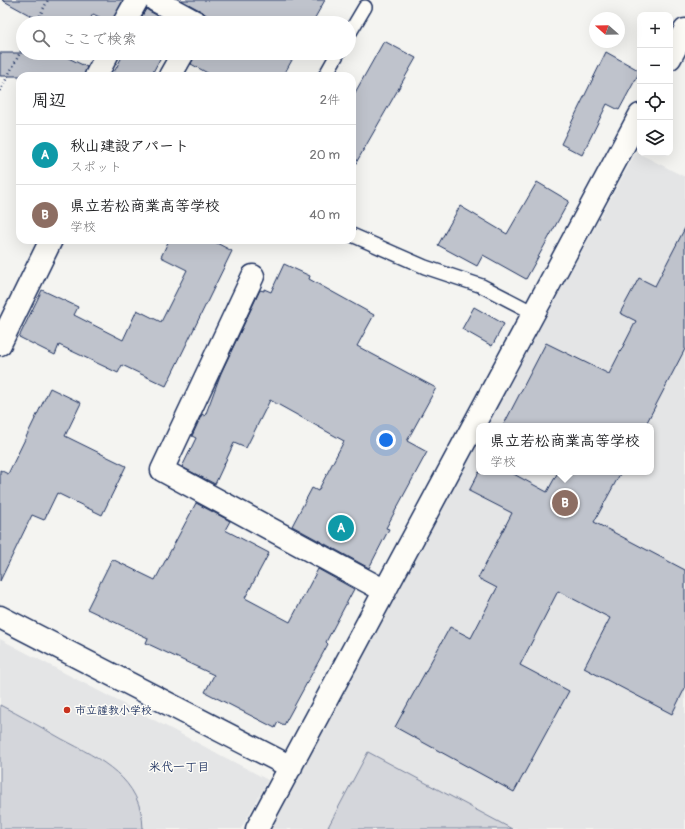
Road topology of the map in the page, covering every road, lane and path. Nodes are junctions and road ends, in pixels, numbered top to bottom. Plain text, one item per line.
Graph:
1 (48, 0) edge
2 (152, 0) edge
3 (365, 7) dead end
4 (40, 16) edge
5 (133, 16) edge
6 (183, 16) edge
7 (356, 22) edge
8 (685, 31) edge
9 (673, 53) edge
10 (16, 60) edge
11 (104, 60) edge
12 (179, 60) edge
13 (334, 60) edge
14 (98, 72) edge
15 (172, 72) edge
16 (327, 72) edge
17 (0, 91) edge
18 (637, 120) edge
19 (356, 237) edge
20 (49, 244) edge
21 (253, 276) dead end
22 (534, 313) junction
23 (0, 344) edge
24 (385, 591) junction
25 (0, 617) edge
26 (291, 767) junction
27 (257, 829) edge

1 - 4 path
2 - 5 street
2 - 6 street
3 - 7 lane
8 - 9 street
10 - 17 path
11 - 14 street
12 - 15 street
13 - 16 lane
18 - 22 street
19 - 22 lane
20 - 23 street
21 - 24 street
22 - 24 street
24 - 26 street
25 - 26 street
26 - 27 street

